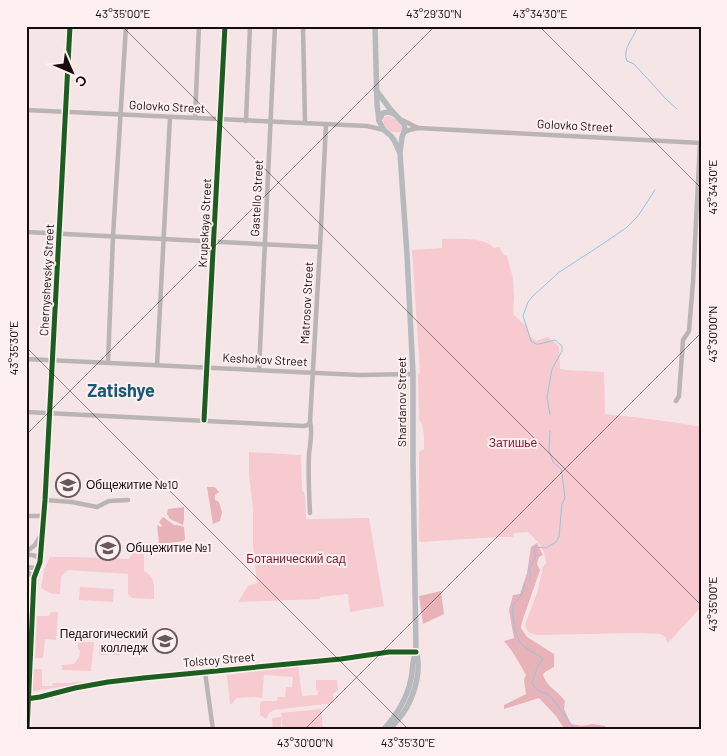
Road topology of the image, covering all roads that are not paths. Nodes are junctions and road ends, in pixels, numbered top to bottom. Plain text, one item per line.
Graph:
1 (70, 26) edge
2 (126, 26) edge
3 (199, 26) edge
4 (225, 26) edge
5 (250, 26) edge
6 (275, 26) edge
7 (303, 26) edge
8 (375, 26) edge
9 (376, 90) junction
10 (26, 110) edge
11 (66, 112) junction
12 (120, 114) junction
13 (394, 114) junction
14 (170, 117) junction
15 (195, 118) junction
16 (220, 119) junction
17 (402, 120) junction
18 (246, 121) junction
19 (379, 121) junction
20 (271, 122) junction
21 (304, 123) junction
22 (326, 124) junction
23 (367, 126) junction
24 (418, 128) junction
25 (384, 130) junction
26 (404, 133) junction
27 (391, 136) junction
28 (700, 143) edge
29 (400, 153) junction
30 (26, 232) edge
31 (59, 234) junction
32 (113, 236) junction
33 (163, 239) junction
34 (214, 242) junction
35 (265, 244) junction
36 (320, 247) junction
37 (26, 359) edge
38 (52, 360) junction
39 (108, 363) junction
40 (157, 365) junction
41 (207, 367) junction
42 (259, 370) junction
43 (313, 372) junction
44 (413, 374) junction
45 (676, 402) dead end
46 (26, 412) edge
47 (50, 414) junction
48 (204, 420) junction
49 (310, 422) junction
50 (45, 500) junction
51 (128, 500) dead end
52 (310, 513) dead end
53 (26, 516) edge
54 (44, 516) junction
55 (41, 534) junction
56 (26, 553) edge
57 (39, 560) junction
58 (38, 566) junction
59 (26, 569) edge
60 (34, 578) junction
61 (26, 606) edge
62 (32, 607) junction
63 (416, 652) junction
64 (205, 672) junction
65 (27, 699) edge
66 (391, 729) edge
67 (27, 730) edge
68 (213, 730) edge
69 (383, 730) edge

1 - 11 street, Chernyshevsky Street
2 - 12 street
3 - 15 street
4 - 16 street, Krupskaya Street
5 - 18 street
6 - 20 street, Gastello Street
7 - 21 street
8 - 9 main road
9 - 13 main road
9 - 19 main road
10 - 11 street, Golovko Street
11 - 12 street, Golovko Street
11 - 31 street, Chernyshevsky Street
12 - 14 street, Golovko Street
12 - 32 street
13 - 17 main road
13 - 19 main road
14 - 15 street, Golovko Street
14 - 33 street
15 - 16 street, Golovko Street
16 - 18 street, Golovko Street
16 - 34 street, Krupskaya Street
17 - 24 street
17 - 26 main road
18 - 20 street, Golovko Street
19 - 23 street
19 - 25 main road
20 - 21 street, Golovko Street
20 - 35 street, Gastello Street
21 - 22 street, Golovko Street
22 - 23 street, Golovko Street
22 - 36 street, Matrosov Street
23 - 25 street
24 - 26 street
24 - 28 street, Golovko Street
25 - 27 main road
26 - 27 main road
26 - 29 main road
27 - 29 main road
28 - 45 street
29 - 44 main road, Shardanov Street
30 - 31 street
31 - 32 street
31 - 38 street, Chernyshevsky Street
32 - 33 street
32 - 39 street
33 - 34 street
33 - 40 street
34 - 35 street
34 - 41 street, Krupskaya Street
35 - 36 street
35 - 42 street, Gastello Street
36 - 43 street, Matrosov Street
37 - 38 street, Keshokov Street
38 - 39 street, Keshokov Street
38 - 47 street, Chernyshevsky Street
39 - 40 street, Keshokov Street
40 - 41 street, Keshokov Street
41 - 42 street, Keshokov Street
41 - 48 street, Krupskaya Street
42 - 43 street, Keshokov Street
43 - 44 street, Keshokov Street
43 - 49 street, Matrosov Street
44 - 63 main road, Shardanov Street
46 - 47 street
47 - 48 street
47 - 50 street, Chernyshevsky Street
48 - 49 street
49 - 52 street, Matrosov Street
50 - 51 street
50 - 54 street, Chernyshevsky Street
53 - 54 street
54 - 55 street, Chernyshevsky Street
55 - 56 street
55 - 57 street, Chernyshevsky Street
56 - 57 street
57 - 58 street, Chernyshevsky Street
58 - 59 street
58 - 60 street, Chernyshevsky Street
59 - 60 street
60 - 62 street
61 - 62 street
62 - 65 street
63 - 64 street, Tolstoy Street
63 - 66 main road, Shardanov Street
63 - 69 main road, Shardanov Street
64 - 65 street, Tolstoy Street
64 - 68 street
65 - 67 street

